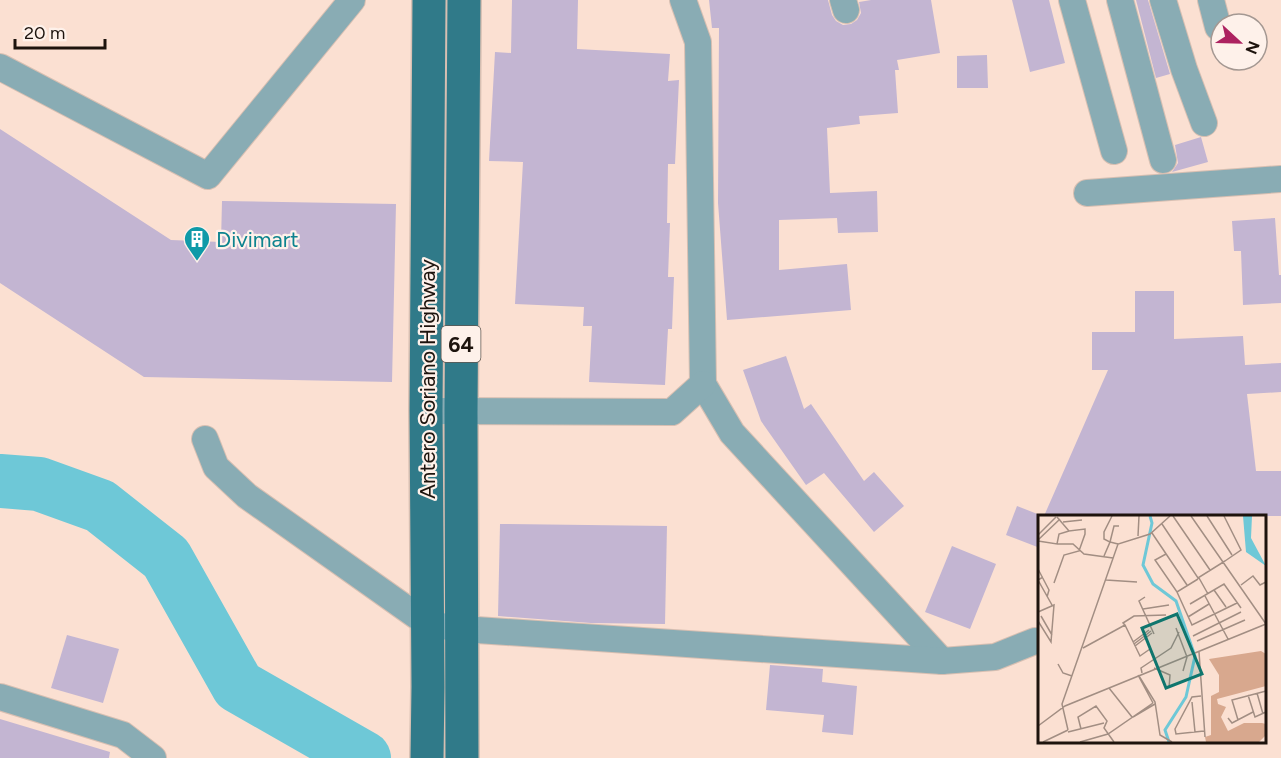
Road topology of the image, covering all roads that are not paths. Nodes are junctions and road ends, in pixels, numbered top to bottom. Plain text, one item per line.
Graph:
1 (352, 0) edge
2 (429, 0) edge
3 (464, 0) edge
4 (683, 0) edge
5 (1072, 0) edge
6 (1120, 0) edge
7 (1164, 0) edge
8 (0, 67) edge
9 (1204, 123) dead end
10 (1114, 151) dead end
11 (1163, 160) dead end
12 (1281, 179) edge
13 (1087, 193) dead end
14 (704, 384) junction
15 (426, 411) junction
16 (461, 412) junction
17 (205, 438) dead end
18 (428, 624) junction
19 (462, 629) junction
20 (1035, 641) dead end
21 (942, 661) junction
22 (0, 697) edge
23 (153, 758) edge
24 (427, 758) edge
25 (462, 758) edge

1 - 8 street
2 - 15 main road, Antero Soriano Highway / 64
3 - 16 main road, Antero Soriano Highway / 64
4 - 14 street
5 - 10 street
6 - 11 street
7 - 9 street
12 - 13 street
14 - 16 street
14 - 21 street
15 - 16 street
15 - 18 main road, Antero Soriano Highway / 64
16 - 19 main road, Antero Soriano Highway / 64
17 - 18 street
18 - 19 street
18 - 24 main road, Antero Soriano Highway / 64
19 - 21 street
19 - 25 main road, Antero Soriano Highway / 64
20 - 21 street
22 - 23 street

